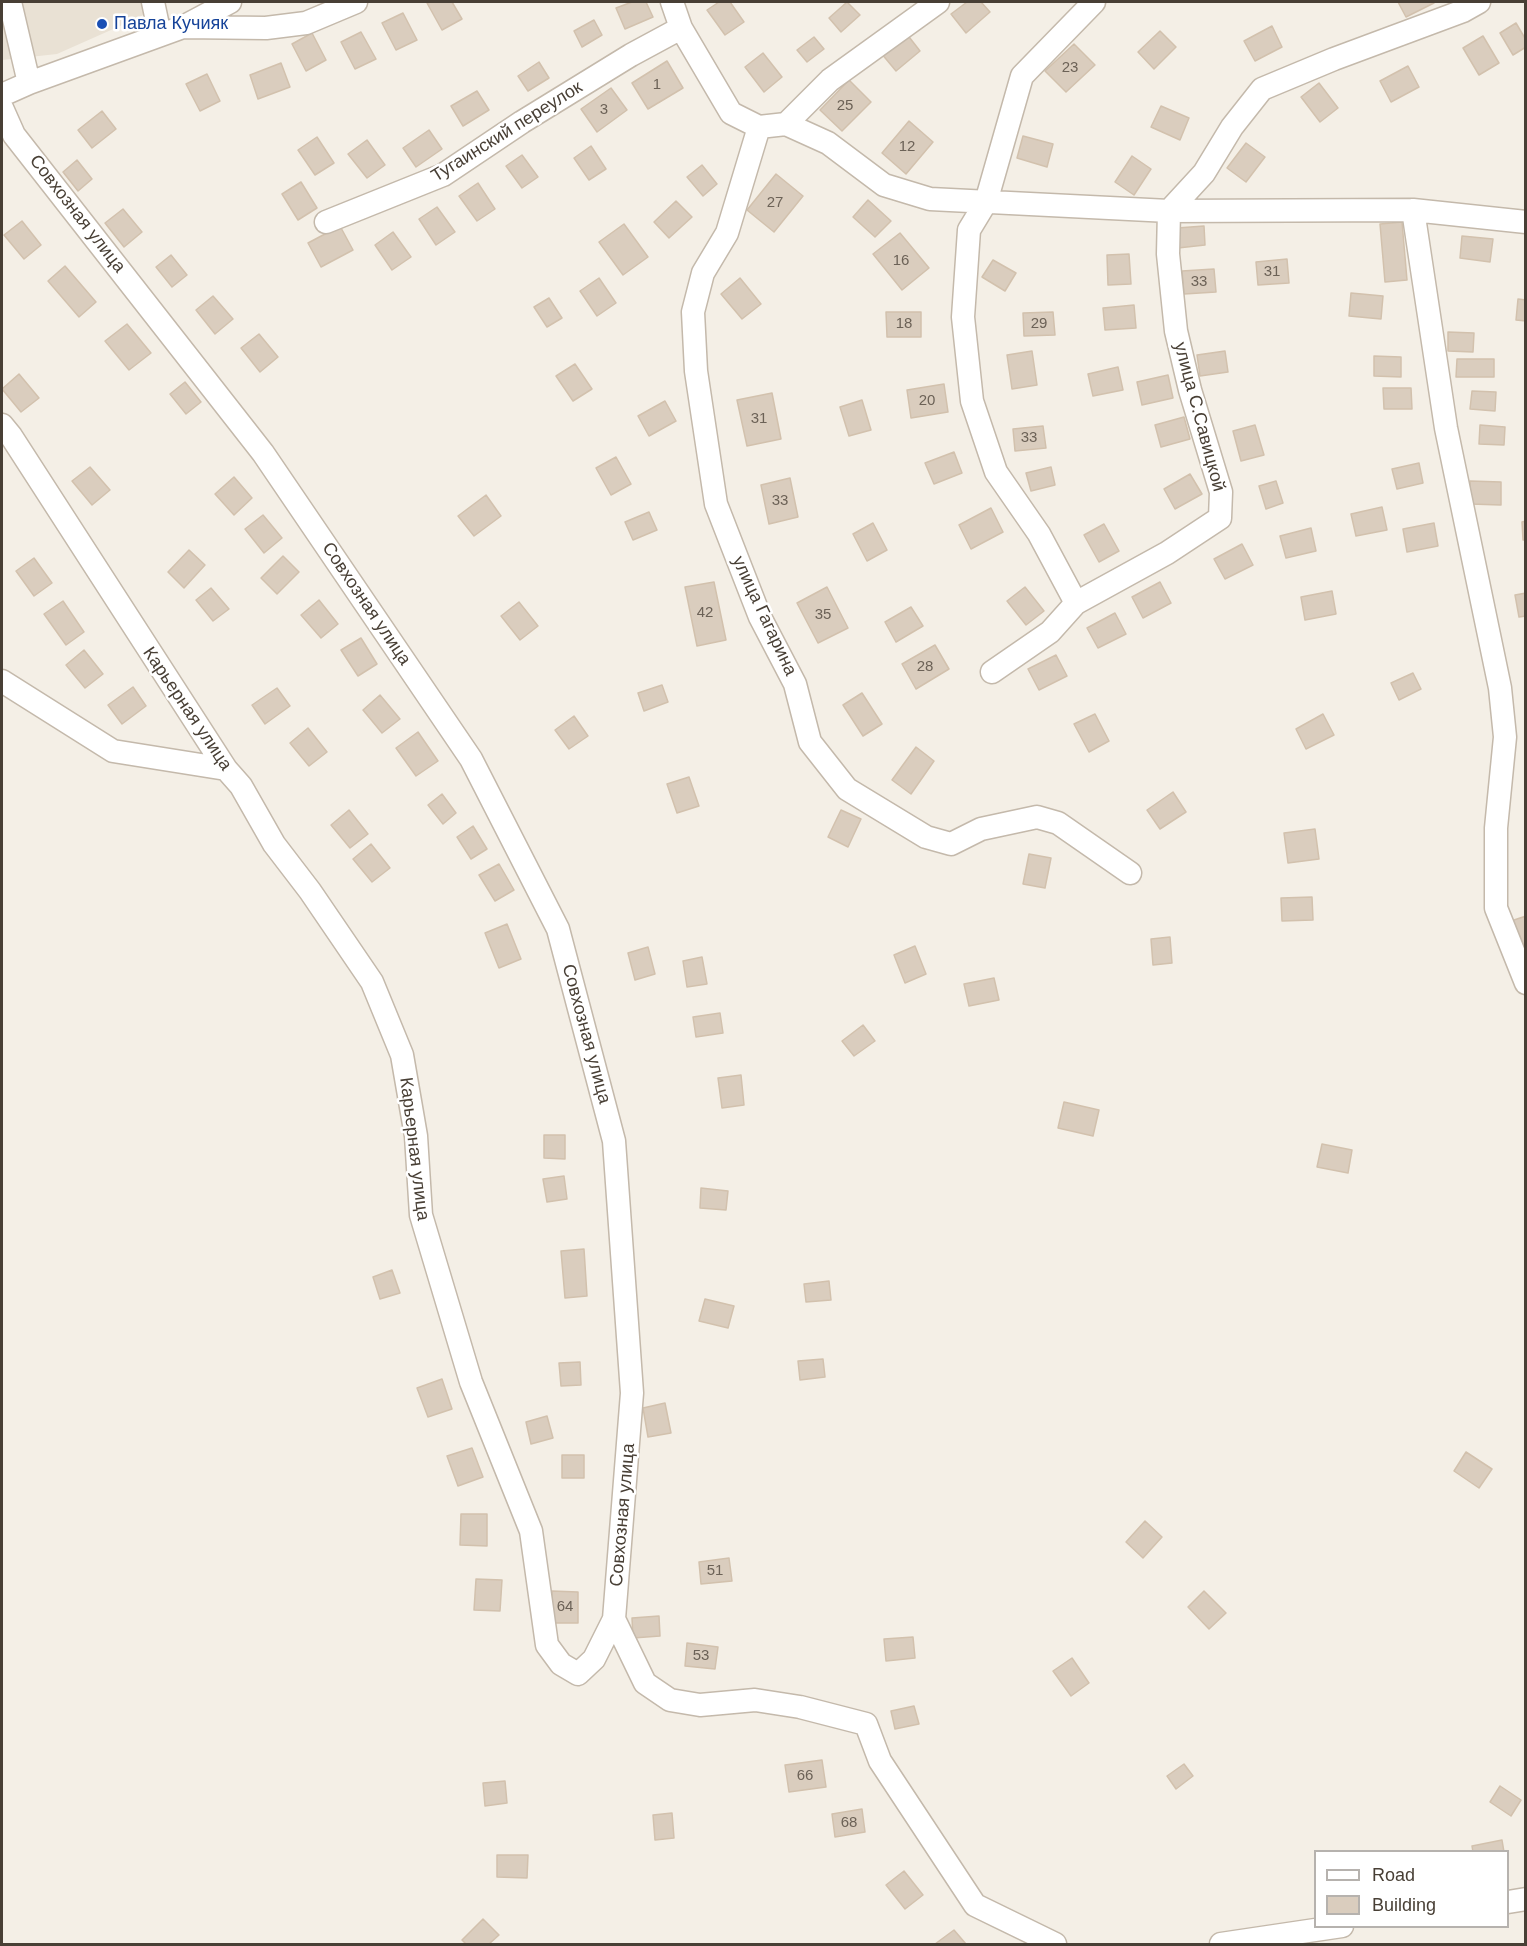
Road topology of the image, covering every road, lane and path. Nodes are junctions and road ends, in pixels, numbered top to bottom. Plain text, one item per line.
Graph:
1 (10, 2) edge
2 (153, 2) edge
3 (230, 2) edge
4 (356, 2) edge
5 (672, 2) edge
6 (938, 2) edge
7 (1094, 2) edge
8 (1479, 2) edge
9 (183, 27) junction
10 (681, 28) junction
11 (10, 35) edge
12 (160, 35) junction
13 (28, 83) junction
14 (2, 95) edge
15 (2, 108) edge
16 (786, 124) junction
17 (759, 127) junction
18 (986, 202) junction
19 (1413, 210) junction
20 (1169, 212) junction
21 (326, 222) dead end
22 (1526, 222) edge
23 (2, 425) edge
24 (1076, 603) junction
25 (992, 672) dead end
26 (2, 681) edge
27 (226, 769) junction
28 (1130, 873) dead end
29 (1526, 983) edge
30 (614, 1618) junction
31 (1526, 1899) edge
32 (1509, 1902) edge
33 (1329, 1928) edge
34 (1055, 1944) edge
35 (1221, 1944) edge

1 - 11 street
2 - 12 street
3 - 9 street
4 - 9 street
5 - 10 street
6 - 16 street
7 - 18 street
8 - 20 street
9 - 12 street
10 - 17 street
10 - 21 street, Тугаинский переулок
11 - 13 street
12 - 13 street
13 - 14 street
15 - 30 street, Совхозная улица
16 - 17 street
16 - 18 street
17 - 28 street, улица Гагарина
18 - 20 street
18 - 24 street
19 - 20 street
19 - 22 street
19 - 29 street
20 - 24 street, улица С.Савицкой
23 - 27 street, Карьерная улица
24 - 25 street, улица С.Савицкой
26 - 27 street
27 - 30 street, Карьерная улица
30 - 34 street
31 - 32 street
33 - 35 street

